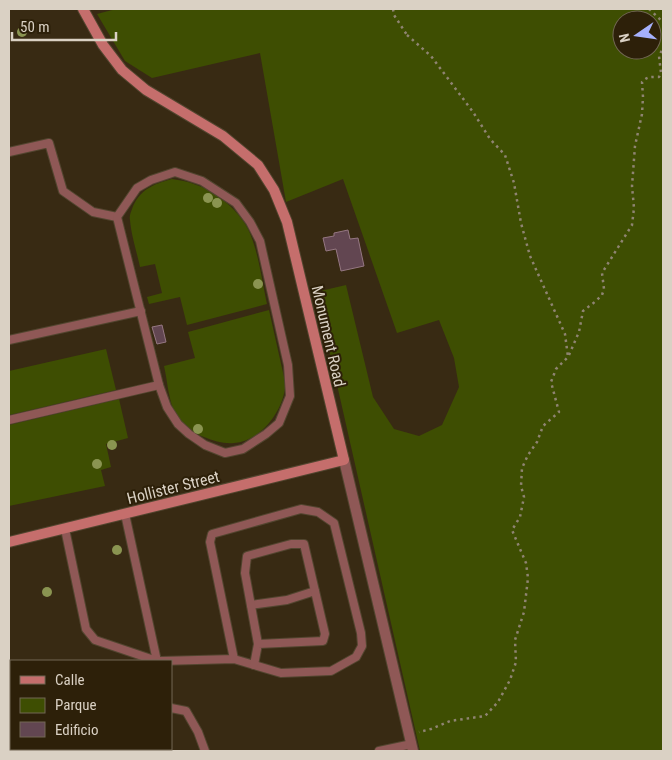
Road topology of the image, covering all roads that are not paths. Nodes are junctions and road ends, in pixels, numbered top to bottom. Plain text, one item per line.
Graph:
1 (83, 9) edge
2 (9, 152) edge
3 (117, 217) junction
4 (141, 311) junction
5 (9, 340) edge
6 (159, 385) junction
7 (9, 420) edge
8 (344, 460) junction
9 (125, 514) junction
10 (65, 528) junction
11 (9, 542) edge
12 (315, 591) junction
13 (251, 605) junction
14 (258, 644) junction
15 (234, 659) junction
16 (155, 660) edge
17 (158, 660) edge
18 (172, 661) edge
19 (254, 665) junction
20 (172, 708) edge
21 (412, 743) edge
22 (206, 751) edge
23 (379, 751) edge

1 - 8 street, Monument Road
2 - 3 lane
3 - 4 lane
3 - 6 lane
4 - 5 lane
4 - 6 lane
6 - 7 lane
8 - 9 street, Hollister Street
8 - 21 street, Monument Road
9 - 10 street, Hollister Street
9 - 17 lane
10 - 11 street, Hollister Street
10 - 16 lane
12 - 13 lane
12 - 13 lane
12 - 14 lane
13 - 14 lane
14 - 19 lane
15 - 18 lane
15 - 19 lane
15 - 19 lane
20 - 22 lane
21 - 23 lane

